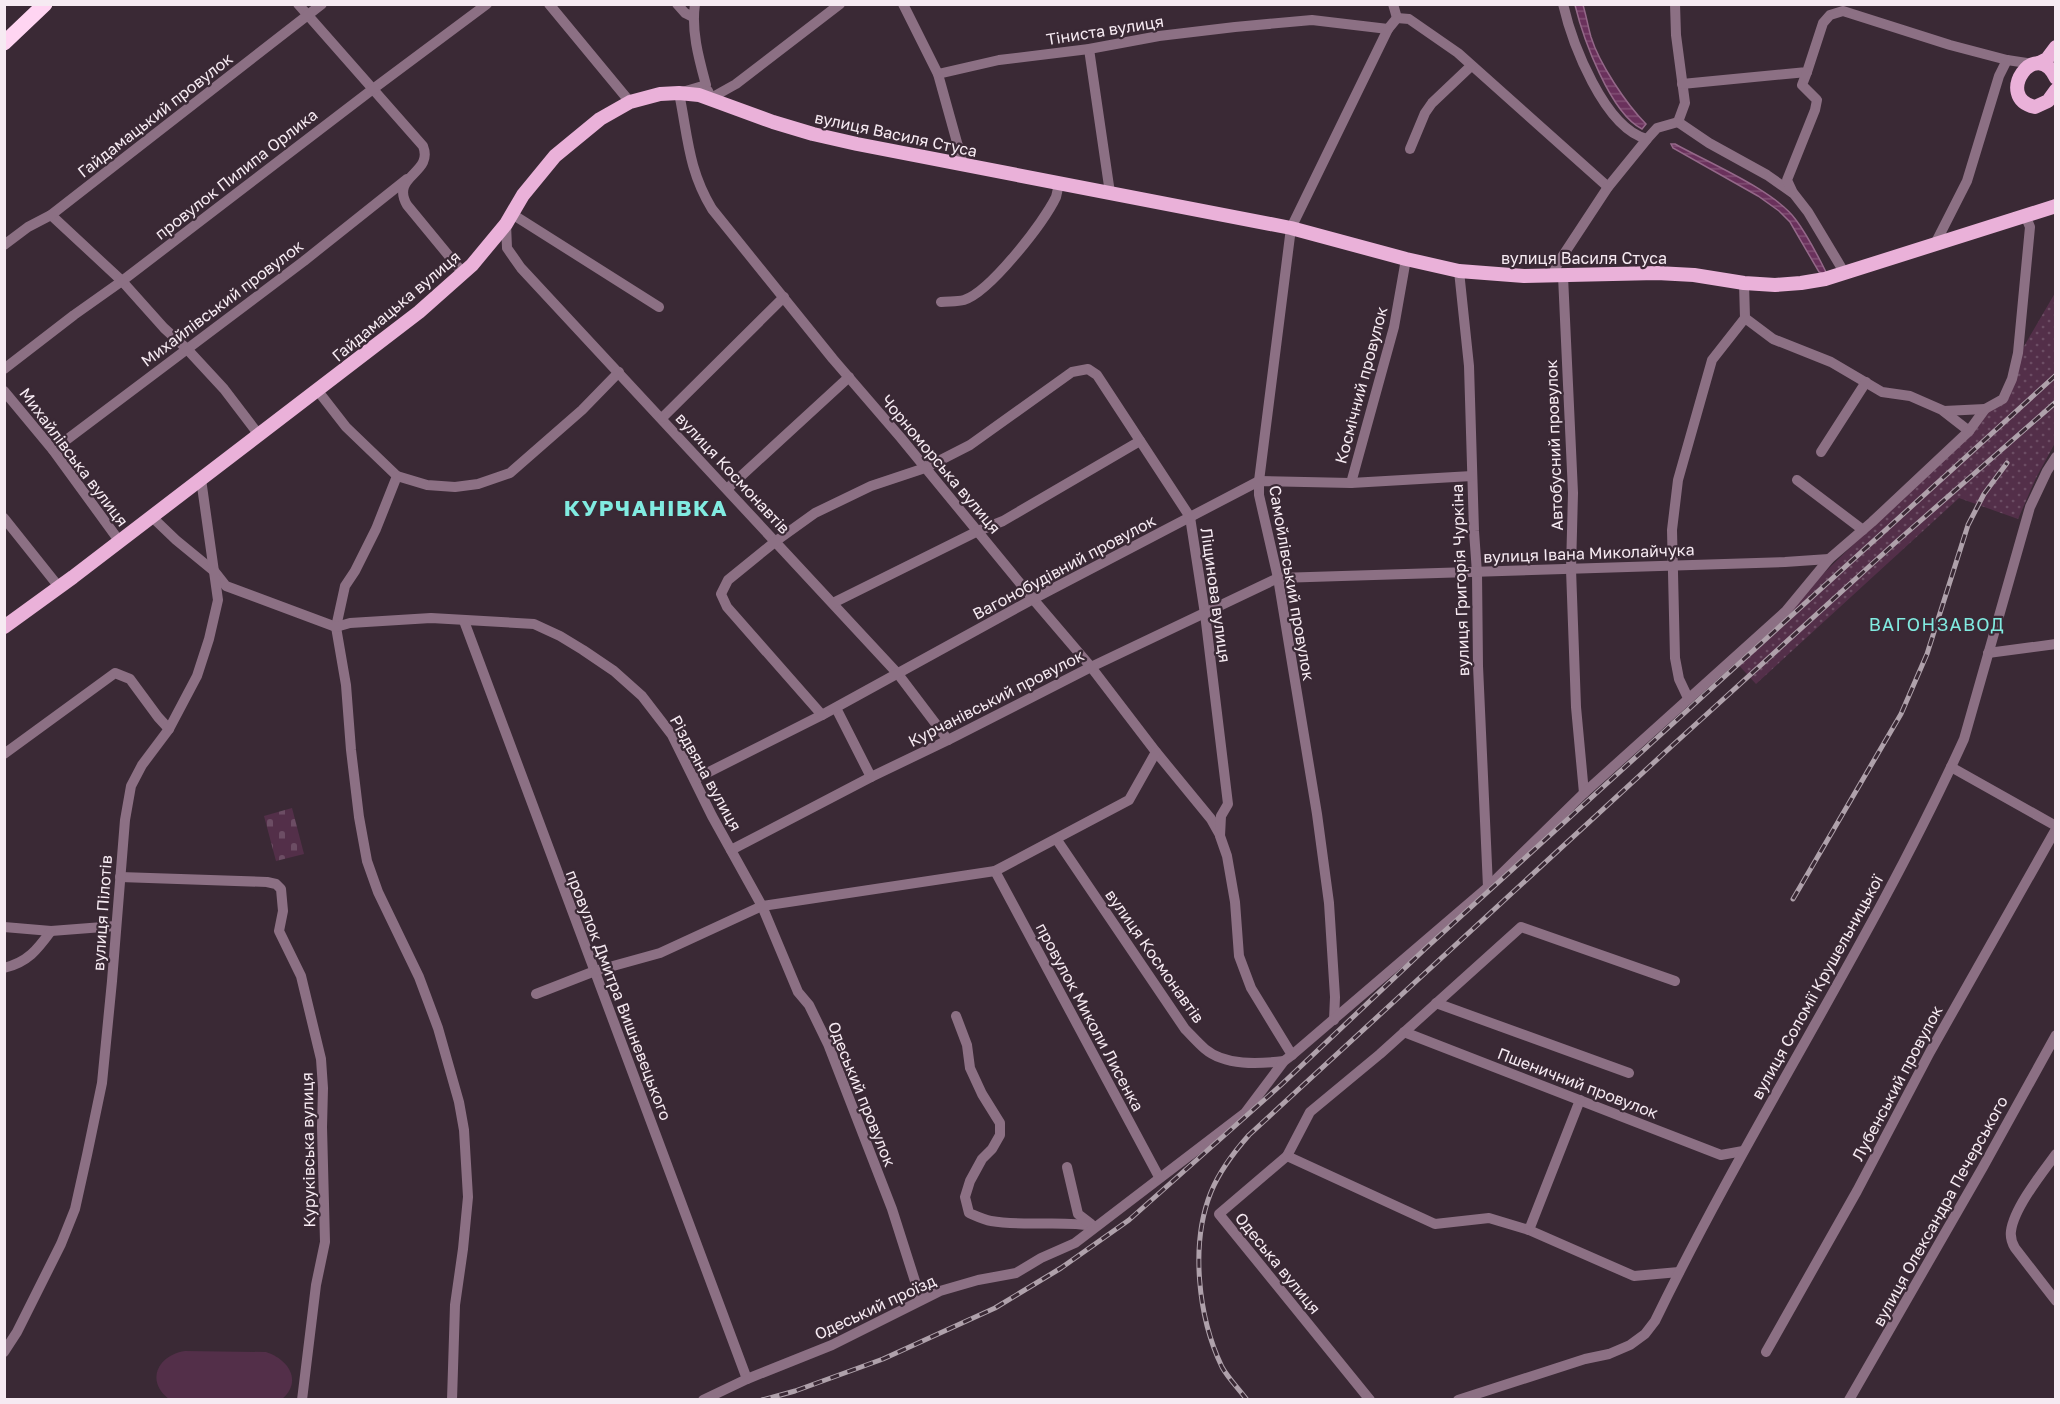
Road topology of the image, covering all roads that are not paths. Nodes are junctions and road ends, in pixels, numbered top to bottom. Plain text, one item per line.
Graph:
1 (45, 4) edge
2 (298, 4) edge
3 (322, 4) edge
4 (487, 4) edge
5 (549, 4) edge
6 (677, 4) edge
7 (695, 4) edge
8 (840, 4) edge
9 (903, 4) edge
10 (1393, 4) edge
11 (1563, 4) edge
12 (1675, 4) edge
13 (1839, 8) edge
14 (307, 15) junction
15 (693, 17) junction
16 (1397, 18) junction
17 (1388, 29) junction
18 (6, 37) edge
19 (2055, 48) edge
20 (1089, 49) junction
21 (2007, 60) junction
22 (2037, 63) junction
23 (1471, 66) junction
24 (1807, 72) junction
25 (938, 74) junction
26 (2055, 78) edge
27 (1682, 84) junction
28 (373, 89) junction
29 (2055, 90) edge
30 (708, 91) junction
31 (679, 93) junction
32 (630, 102) junction
33 (2050, 105) edge
34 (1678, 122) junction
35 (1647, 139) junction
36 (1410, 149) dead end
37 (963, 164) junction
38 (407, 179) junction
39 (1059, 184) junction
40 (1608, 187) junction
41 (1110, 193) junction
42 (1794, 194) junction
43 (2055, 206) edge
44 (51, 214) junction
45 (2025, 215) junction
46 (509, 219) junction
47 (1292, 228) junction
48 (1936, 242) junction
49 (4, 245) edge
50 (1406, 259) junction
51 (1459, 271) junction
52 (463, 273) junction
53 (1842, 273) junction
54 (1558, 276) junction
55 (122, 282) junction
56 (1744, 283) junction
57 (784, 297) junction
58 (941, 302) dead end
59 (659, 307) dead end
60 (1745, 318) junction
61 (187, 349) junction
62 (4, 369) edge
63 (619, 372) junction
64 (849, 377) junction
65 (1866, 382) junction
66 (4, 391) edge
67 (318, 391) junction
68 (1985, 409) junction
69 (1944, 411) junction
70 (662, 418) junction
71 (1969, 431) junction
72 (259, 435) junction
73 (1140, 441) junction
74 (53, 450) junction
75 (1821, 452) dead end
76 (2055, 457) edge
77 (925, 468) junction
78 (1472, 476) junction
79 (397, 477) junction
80 (201, 479) junction
81 (1797, 480) dead end
82 (1259, 481) junction
83 (1351, 483) junction
84 (727, 489) junction
85 (152, 517) junction
86 (1190, 517) junction
87 (4, 518) edge
88 (1863, 530) junction
89 (978, 531) junction
90 (776, 541) junction
91 (120, 542) junction
92 (1829, 559) junction
93 (1674, 565) junction
94 (1571, 569) junction
95 (215, 572) junction
96 (1477, 573) junction
97 (1278, 578) junction
98 (59, 587) junction
99 (1033, 599) junction
100 (833, 603) junction
101 (1205, 614) junction
102 (464, 621) junction
103 (4, 627) edge
104 (336, 627) junction
105 (2055, 644) edge
106 (1988, 653) junction
107 (1091, 667) junction
108 (898, 674) junction
109 (1688, 698) junction
110 (836, 708) junction
111 (822, 715) junction
112 (169, 729) junction
113 (948, 740) junction
114 (1155, 752) junction
115 (4, 754) edge
116 (1952, 767) junction
117 (871, 777) junction
118 (694, 779) junction
119 (1584, 793) junction
120 (2055, 827) edge
121 (1220, 836) junction
122 (1057, 840) junction
123 (731, 850) junction
124 (995, 871) junction
125 (120, 877) junction
126 (1488, 887) junction
127 (762, 906) junction
128 (116, 926) junction
129 (4, 927) edge
130 (51, 931) junction
131 (4, 968) edge
132 (595, 971) junction
133 (1675, 981) dead end
134 (536, 994) dead end
135 (1436, 1003) junction
136 (956, 1016) dead end
137 (1334, 1020) junction
138 (1404, 1032) junction
139 (2055, 1035) edge
140 (1288, 1058) junction
141 (1629, 1073) dead end
142 (1580, 1100) junction
143 (1743, 1151) junction
144 (2055, 1154) edge
145 (1287, 1156) junction
146 (1067, 1167) dead end
147 (1159, 1177) junction
148 (1094, 1226) junction
149 (1529, 1230) junction
150 (1679, 1272) junction
151 (921, 1300) junction
152 (2055, 1301) edge
153 (4, 1352) edge
154 (1766, 1352) dead end
155 (747, 1379) junction
156 (302, 1400) edge
157 (452, 1400) edge
158 (703, 1400) edge
159 (1370, 1400) edge
160 (1458, 1400) edge
161 (1849, 1400) edge

1 - 18 highway
2 - 14 street
3 - 14 street, Гайдамацький провулок
4 - 28 street, провулок Пилипа Орлика
5 - 32 street
6 - 15 street
7 - 15 street
8 - 30 street
9 - 25 street
10 - 16 street
11 - 35 street
12 - 27 street
13 - 21 street
13 - 24 street
14 - 28 street
14 - 44 street, Гайдамацький провулок
15 - 30 street
16 - 17 street
16 - 23 street
17 - 20 street, Тіниста вулиця
17 - 47 street, Самойлівський провулок
19 - 22 main road
20 - 25 street, Тіниста вулиця
20 - 41 street
21 - 22 street
21 - 48 street
22 - 26 main road
22 - 33 main road
23 - 36 street
23 - 40 street
24 - 27 street
24 - 42 street
25 - 37 street
27 - 34 street
28 - 38 street
28 - 55 street, провулок Пилипа Орлика
29 - 33 main road
30 - 31 main road, вулиця Василя Стуса
30 - 37 main road, вулиця Василя Стуса
31 - 32 main road, Гайдамацька вулиця
31 - 57 street, Чорноморська вулиця
32 - 46 main road, Гайдамацька вулиця
34 - 35 street
34 - 42 street
35 - 40 street
37 - 39 main road, вулиця Василя Стуса
38 - 52 street
38 - 61 street, Михайлівський провулок
39 - 41 main road, вулиця Василя Стуса
39 - 58 street
40 - 54 street
41 - 47 main road, вулиця Василя Стуса
42 - 53 street
43 - 45 main road, вулиця Василя Стуса
44 - 49 street, Гайдамацький провулок
44 - 55 street
45 - 48 main road, вулиця Василя Стуса
45 - 68 street, Одеський проїзд
46 - 52 main road, Гайдамацька вулиця
46 - 59 street
46 - 63 street, вулиця Космонавтів
47 - 50 main road, вулиця Василя Стуса
47 - 82 street, Самойлівський провулок
48 - 53 main road, вулиця Василя Стуса
50 - 51 main road, вулиця Василя Стуса
50 - 83 street, Космічний провулок
51 - 54 main road, вулиця Василя Стуса
51 - 78 street, вулиця Григорія Чуркіна
52 - 67 main road, Гайдамацька вулиця
53 - 56 main road, вулиця Василя Стуса
54 - 56 main road, вулиця Василя Стуса
54 - 94 street, Автобусний провулок
55 - 61 street
55 - 62 street, провулок Пилипа Орлика
56 - 60 street
57 - 64 street, Чорноморська вулиця
57 - 70 street
60 - 65 street
60 - 93 street
61 - 72 street
61 - 74 street, Михайлівський провулок
63 - 70 street, вулиця Космонавтів
63 - 79 street
64 - 77 street, Чорноморська вулиця
64 - 84 street
65 - 69 street
65 - 75 street
66 - 74 street, Михайлівська вулиця
67 - 72 main road, Гайдамацька вулиця
67 - 79 street
68 - 69 street
68 - 71 street, Одеський проїзд
69 - 71 street
70 - 84 street, вулиця Космонавтів
71 - 88 street, Одеський проїзд
72 - 80 main road, Гайдамацька вулиця
73 - 77 street, Ліщинова вулиця
73 - 86 street, Ліщинова вулиця
73 - 89 street
74 - 91 street, Михайлівська вулиця
76 - 106 street, вулиця Соломії Крушельницької
77 - 89 street, Чорноморська вулиця
77 - 90 street, Ліщинова вулиця
78 - 83 street, Вагонобудівний провулок
78 - 96 street, вулиця Григорія Чуркіна
79 - 104 street
80 - 85 main road, Гайдамацька вулиця
80 - 95 street, вулиця Пілотів
81 - 88 street
82 - 83 street, Вагонобудівний провулок
82 - 86 street, Вагонобудівний провулок
82 - 97 street, Самойлівський провулок
84 - 90 street, вулиця Космонавтів
85 - 91 main road, Гайдамацька вулиця
85 - 95 street
86 - 99 street, Вагонобудівний провулок
86 - 101 street, Ліщинова вулиця
87 - 98 street
88 - 92 street, Одеський проїзд
89 - 99 street, Чорноморська вулиця
89 - 100 street
90 - 100 street, вулиця Космонавтів
90 - 111 street, Ліщинова вулиця
91 - 98 main road, Гайдамацька вулиця
92 - 93 street, вулиця Івана Миколайчука
92 - 109 street, Одеський проїзд
93 - 94 street, вулиця Івана Миколайчука
93 - 109 street
94 - 96 street, вулиця Івана Миколайчука
94 - 119 street, Автобусний провулок
95 - 104 street
95 - 112 street, вулиця Пілотів
96 - 97 street, вулиця Івана Миколайчука
96 - 126 street, вулиця Григорія Чуркіна
97 - 101 street, Курчанівський провулок
97 - 137 street, Самойлівський провулок
98 - 103 main road, Гайдамацька вулиця
99 - 107 street, Чорноморська вулиця
99 - 108 street, Вагонобудівний провулок
100 - 108 street, вулиця Космонавтів
101 - 107 street, Курчанівський провулок
101 - 121 street, Ліщинова вулиця
102 - 104 street, Різдвяна вулиця
102 - 118 street, Різдвяна вулиця
102 - 132 street, провулок Дмитра Вишневецького
104 - 157 street
105 - 106 street
106 - 116 street, вулиця Соломії Крушельницької
107 - 113 street, Курчанівський провулок
107 - 114 street, Чорноморська вулиця
108 - 110 street, Вагонобудівний провулок
108 - 113 street, вулиця Космонавтів
109 - 119 street, Одеський проїзд
110 - 111 street, Вагонобудівний провулок
110 - 117 street
111 - 118 street, Вагонобудівний провулок
112 - 115 street
112 - 125 street, вулиця Пілотів
113 - 117 street, Курчанівський провулок
114 - 121 street, Чорноморська вулиця
114 - 122 street
116 - 120 street
116 - 143 street, вулиця Соломії Крушельницької
117 - 123 street, Курчанівський провулок
118 - 123 street, Різдвяна вулиця
119 - 126 street, Одеський проїзд
120 - 154 street, Лубенський провулок
121 - 140 street, Ліщинова вулиця
122 - 124 street
122 - 140 street, вулиця Космонавтів
123 - 127 street, Різдвяна вулиця
124 - 127 street
124 - 147 street, провулок Миколи Лисенка
125 - 128 street, вулиця Пілотів
125 - 156 street, Куруківська вулиця
126 - 137 street, Одеський проїзд
127 - 132 street
127 - 151 street, Одеський провулок
128 - 130 street
128 - 153 street, вулиця Пілотів
129 - 130 street
130 - 131 street
132 - 134 street
132 - 155 street, провулок Дмитра Вишневецького
133 - 135 street, Одеська вулиця
135 - 138 street, Одеська вулиця
135 - 141 street
136 - 148 street
137 - 140 street, Одеський проїзд
138 - 142 street, Пшеничний провулок
138 - 145 street, Одеська вулиця
139 - 161 street, вулиця Олександра Печерського
140 - 147 street, Одеський проїзд
142 - 143 street, Пшеничний провулок
142 - 149 street
143 - 150 street, вулиця Соломії Крушельницької
144 - 152 street
145 - 149 street
145 - 159 street, Одеська вулиця
146 - 148 street
147 - 148 street, Одеський проїзд
148 - 151 street, Одеський проїзд
149 - 150 street
150 - 160 street, вулиця Соломії Крушельницької
151 - 155 street, Одеський проїзд
155 - 158 street, Одеський проїзд

